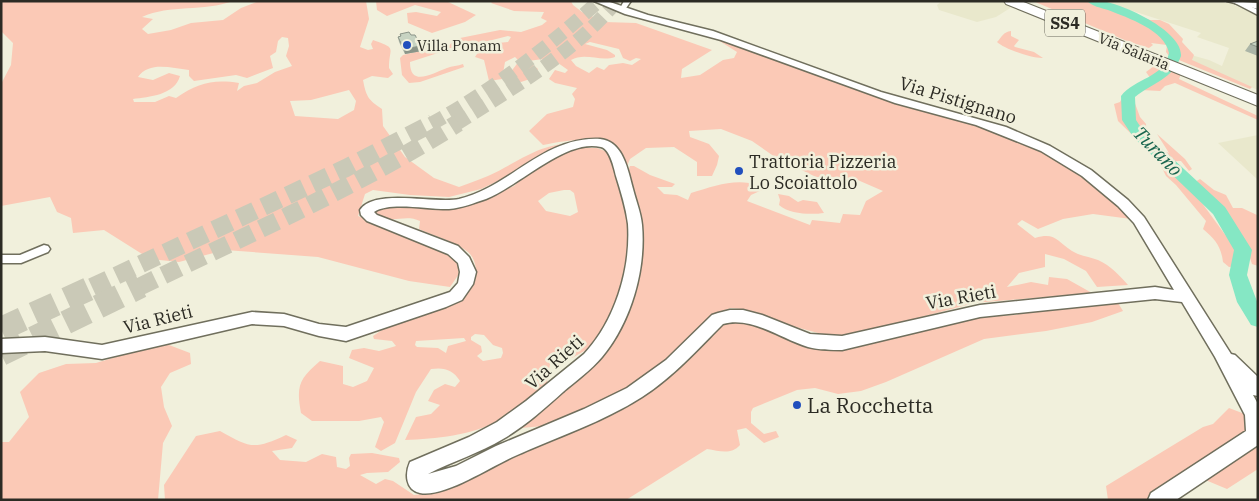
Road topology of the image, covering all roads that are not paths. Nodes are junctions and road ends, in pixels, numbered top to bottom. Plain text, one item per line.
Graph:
1 (598, 1) edge
2 (1010, 1) edge
3 (1020, 1) edge
4 (1233, 2) edge
5 (625, 6) edge
6 (1258, 6) edge
7 (1258, 13) edge
8 (1122, 44) junction
9 (1204, 77) junction
10 (1258, 96) edge
11 (1258, 101) edge
12 (44, 249) dead end
13 (1, 259) edge
14 (1186, 297) junction
15 (1, 346) edge
16 (1254, 392) edge
17 (1257, 435) edge
18 (1158, 500) edge

1 - 5 street, Via Pistignano
2 - 8 highway, Via Salaria / SS4
3 - 8 highway, Via Salaria / SS4
4 - 6 street
4 - 7 street
5 - 14 street, Via Pistignano
8 - 9 highway, Via Salaria / SS4
9 - 10 highway, Via Salaria / SS4
9 - 11 highway, Via Salaria / SS4
12 - 13 street
14 - 15 street, Via Rieti
14 - 16 street, Via Pistignano
16 - 17 street, Via Pistignano
17 - 18 street

